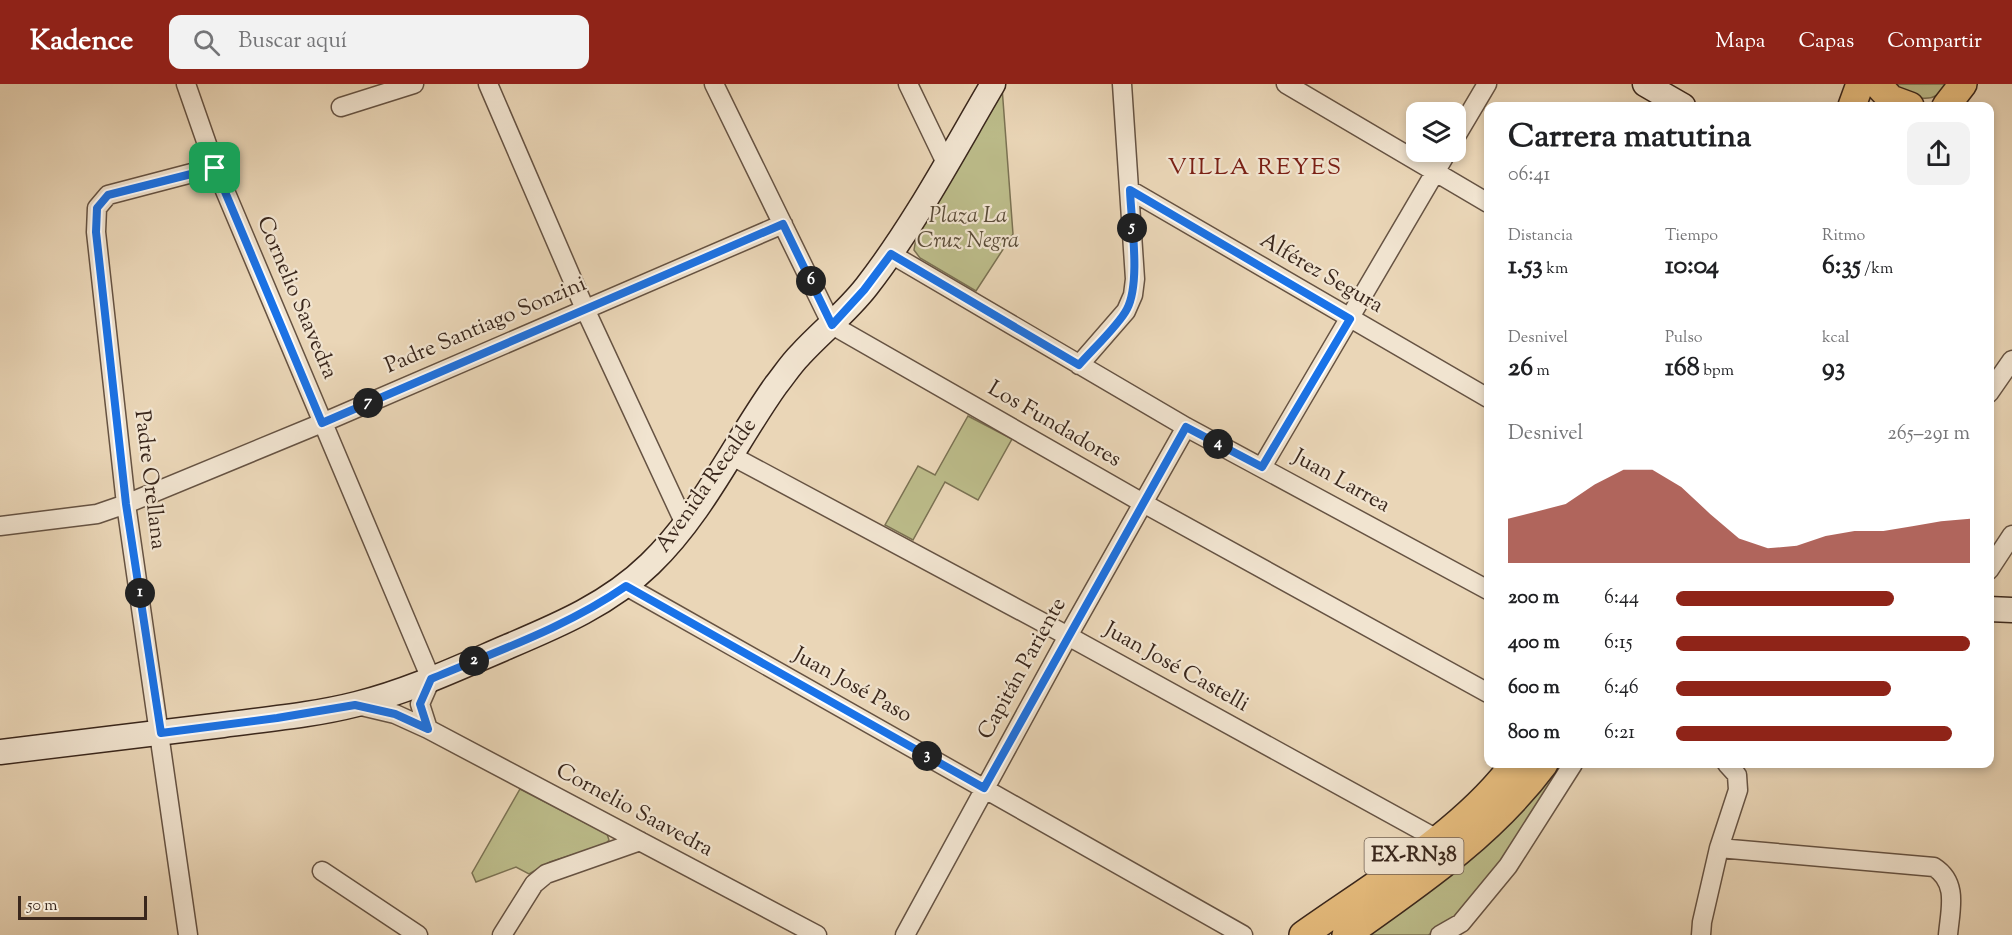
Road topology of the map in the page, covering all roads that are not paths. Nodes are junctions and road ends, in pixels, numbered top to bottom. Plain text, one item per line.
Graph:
1 (186, 84) edge
2 (414, 84) edge
3 (488, 84) edge
4 (714, 84) edge
5 (908, 84) edge
6 (993, 84) edge
7 (1122, 84) edge
8 (1286, 84) edge
9 (1487, 84) edge
10 (1645, 84) edge
11 (1860, 84) edge
12 (1877, 84) edge
13 (1676, 102) edge
14 (1853, 102) edge
15 (1899, 102) edge
16 (341, 107) dead end
17 (1466, 119) edge
18 (1441, 162) edge
19 (946, 163) junction
20 (215, 168) junction
21 (1435, 172) junction
22 (1130, 190) junction
23 (1484, 200) edge
24 (783, 224) junction
25 (891, 254) junction
26 (585, 309) junction
27 (1350, 319) junction
28 (832, 325) junction
29 (2012, 360) edge
30 (1079, 365) junction
31 (1994, 386) edge
32 (1484, 396) edge
33 (322, 423) junction
34 (1186, 427) junction
35 (732, 456) junction
36 (1262, 467) junction
37 (1143, 503) junction
38 (126, 504) junction
39 (685, 524) junction
40 (0, 526) edge
41 (2012, 535) edge
42 (1994, 562) edge
43 (626, 586) junction
44 (1484, 588) edge
45 (1994, 609) edge
46 (2012, 610) edge
47 (1068, 636) junction
48 (431, 679) junction
49 (1484, 691) edge
50 (355, 705) junction
51 (428, 729) junction
52 (161, 733) junction
53 (0, 752) edge
54 (1510, 768) edge
55 (1540, 768) edge
56 (1570, 768) edge
57 (1732, 769) edge
58 (984, 788) junction
59 (1437, 839) junction
60 (640, 841) junction
61 (1719, 848) junction
62 (322, 871) dead end
63 (1463, 929) edge
64 (188, 935) edge
65 (417, 935) edge
66 (502, 935) edge
67 (817, 935) edge
68 (905, 935) edge
69 (1243, 935) edge
70 (1303, 935) edge
71 (1346, 935) edge
72 (1440, 935) edge
73 (1701, 935) edge
74 (1948, 935) edge

1 - 20 street, Cornelio Saavedra
2 - 16 street
3 - 26 street
4 - 24 street
5 - 19 street
6 - 19 street, Avenida Recalde
7 - 22 street
8 - 21 street
9 - 17 street
10 - 13 street
11 - 14 main road
12 - 15 main road
18 - 21 street
19 - 25 street, Avenida Recalde
20 - 33 street, Cornelio Saavedra
20 - 38 street, Padre Orellana
21 - 23 street
21 - 27 street
22 - 27 street, Alférez Segura
22 - 30 street
24 - 26 street, Padre Santiago Sonzini
24 - 28 street
25 - 28 street, Avenida Recalde
25 - 30 street, Juan Larrea
26 - 33 street, Padre Santiago Sonzini
26 - 39 street
27 - 32 street, Alférez Segura
27 - 36 street
28 - 35 street, Avenida Recalde
28 - 37 street, Los Fundadores
29 - 31 street
30 - 34 street, Juan Larrea
33 - 38 street, Padre Santiago Sonzini
33 - 48 street, Cornelio Saavedra
34 - 36 street, Juan Larrea
34 - 37 street, Capitán Pariente
35 - 39 street, Avenida Recalde
35 - 47 street, Juan José Castelli
36 - 44 street, Juan Larrea
37 - 47 street, Capitán Pariente
37 - 49 street, Los Fundadores
38 - 40 street, Padre Santiago Sonzini
38 - 52 street, Padre Orellana
39 - 43 street, Avenida Recalde
41 - 42 street
43 - 48 street, Avenida Recalde
43 - 58 street, Juan José Paso
45 - 46 street
47 - 58 street, Capitán Pariente
47 - 59 street, Juan José Castelli
48 - 50 street, Avenida Recalde
48 - 51 street
50 - 51 street, Cornelio Saavedra
50 - 52 street, Avenida Recalde
51 - 60 street, Cornelio Saavedra
52 - 53 street, Avenida Recalde
52 - 64 street, Padre Orellana
54 - 59 main road, EX-RN38
55 - 71 main road, EX-RN38
56 - 63 street
57 - 61 street
58 - 68 street, Capitán Pariente
58 - 69 street, Juan José Paso
59 - 70 main road, EX-RN38
60 - 66 street
60 - 67 street, Cornelio Saavedra
61 - 73 street
61 - 74 street
62 - 65 street
63 - 72 street

